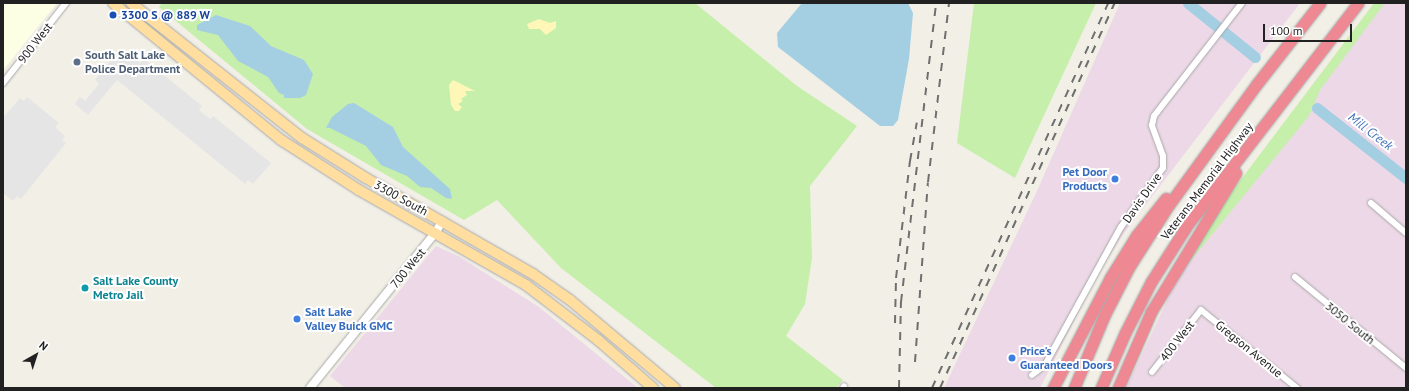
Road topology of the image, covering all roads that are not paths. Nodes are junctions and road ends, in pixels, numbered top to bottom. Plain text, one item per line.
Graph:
1 (66, 3) edge
2 (113, 3) edge
3 (131, 3) edge
4 (1242, 3) edge
5 (1320, 3) edge
6 (1358, 3) edge
7 (3, 83) edge
8 (1256, 85) junction
9 (1282, 103) junction
10 (1372, 203) dead end
11 (442, 221) junction
12 (436, 232) junction
13 (1406, 233) edge
14 (1295, 277) dead end
15 (1201, 310) joint
16 (1406, 368) edge
17 (1152, 372) dead end
18 (1032, 375) dead end
19 (1290, 383) junction
20 (310, 388) edge
21 (654, 388) edge
22 (675, 388) edge
23 (1053, 388) edge
24 (1074, 388) edge
25 (1100, 388) edge
26 (1118, 388) edge
27 (1286, 388) edge
28 (1297, 388) edge

1 - 7 street, 900 West
2 - 12 main road, 3300 South
3 - 11 main road, 3300 South
4 - 18 street, Davis Drive
5 - 8 highway, Veterans Memorial Highway
6 - 9 highway, Veterans Memorial Highway
8 - 23 highway
8 - 24 highway, Veterans Memorial Highway
9 - 25 highway, Veterans Memorial Highway
9 - 26 highway
10 - 13 street
11 - 12 street, 700 West
11 - 22 main road, 3300 South
12 - 20 street, 700 West
12 - 21 main road, 3300 South
14 - 16 street, 3050 South
15 - 17 street, 400 West
15 - 19 street, Gregson Avenue
19 - 27 street
19 - 28 street, Gregson Avenue

